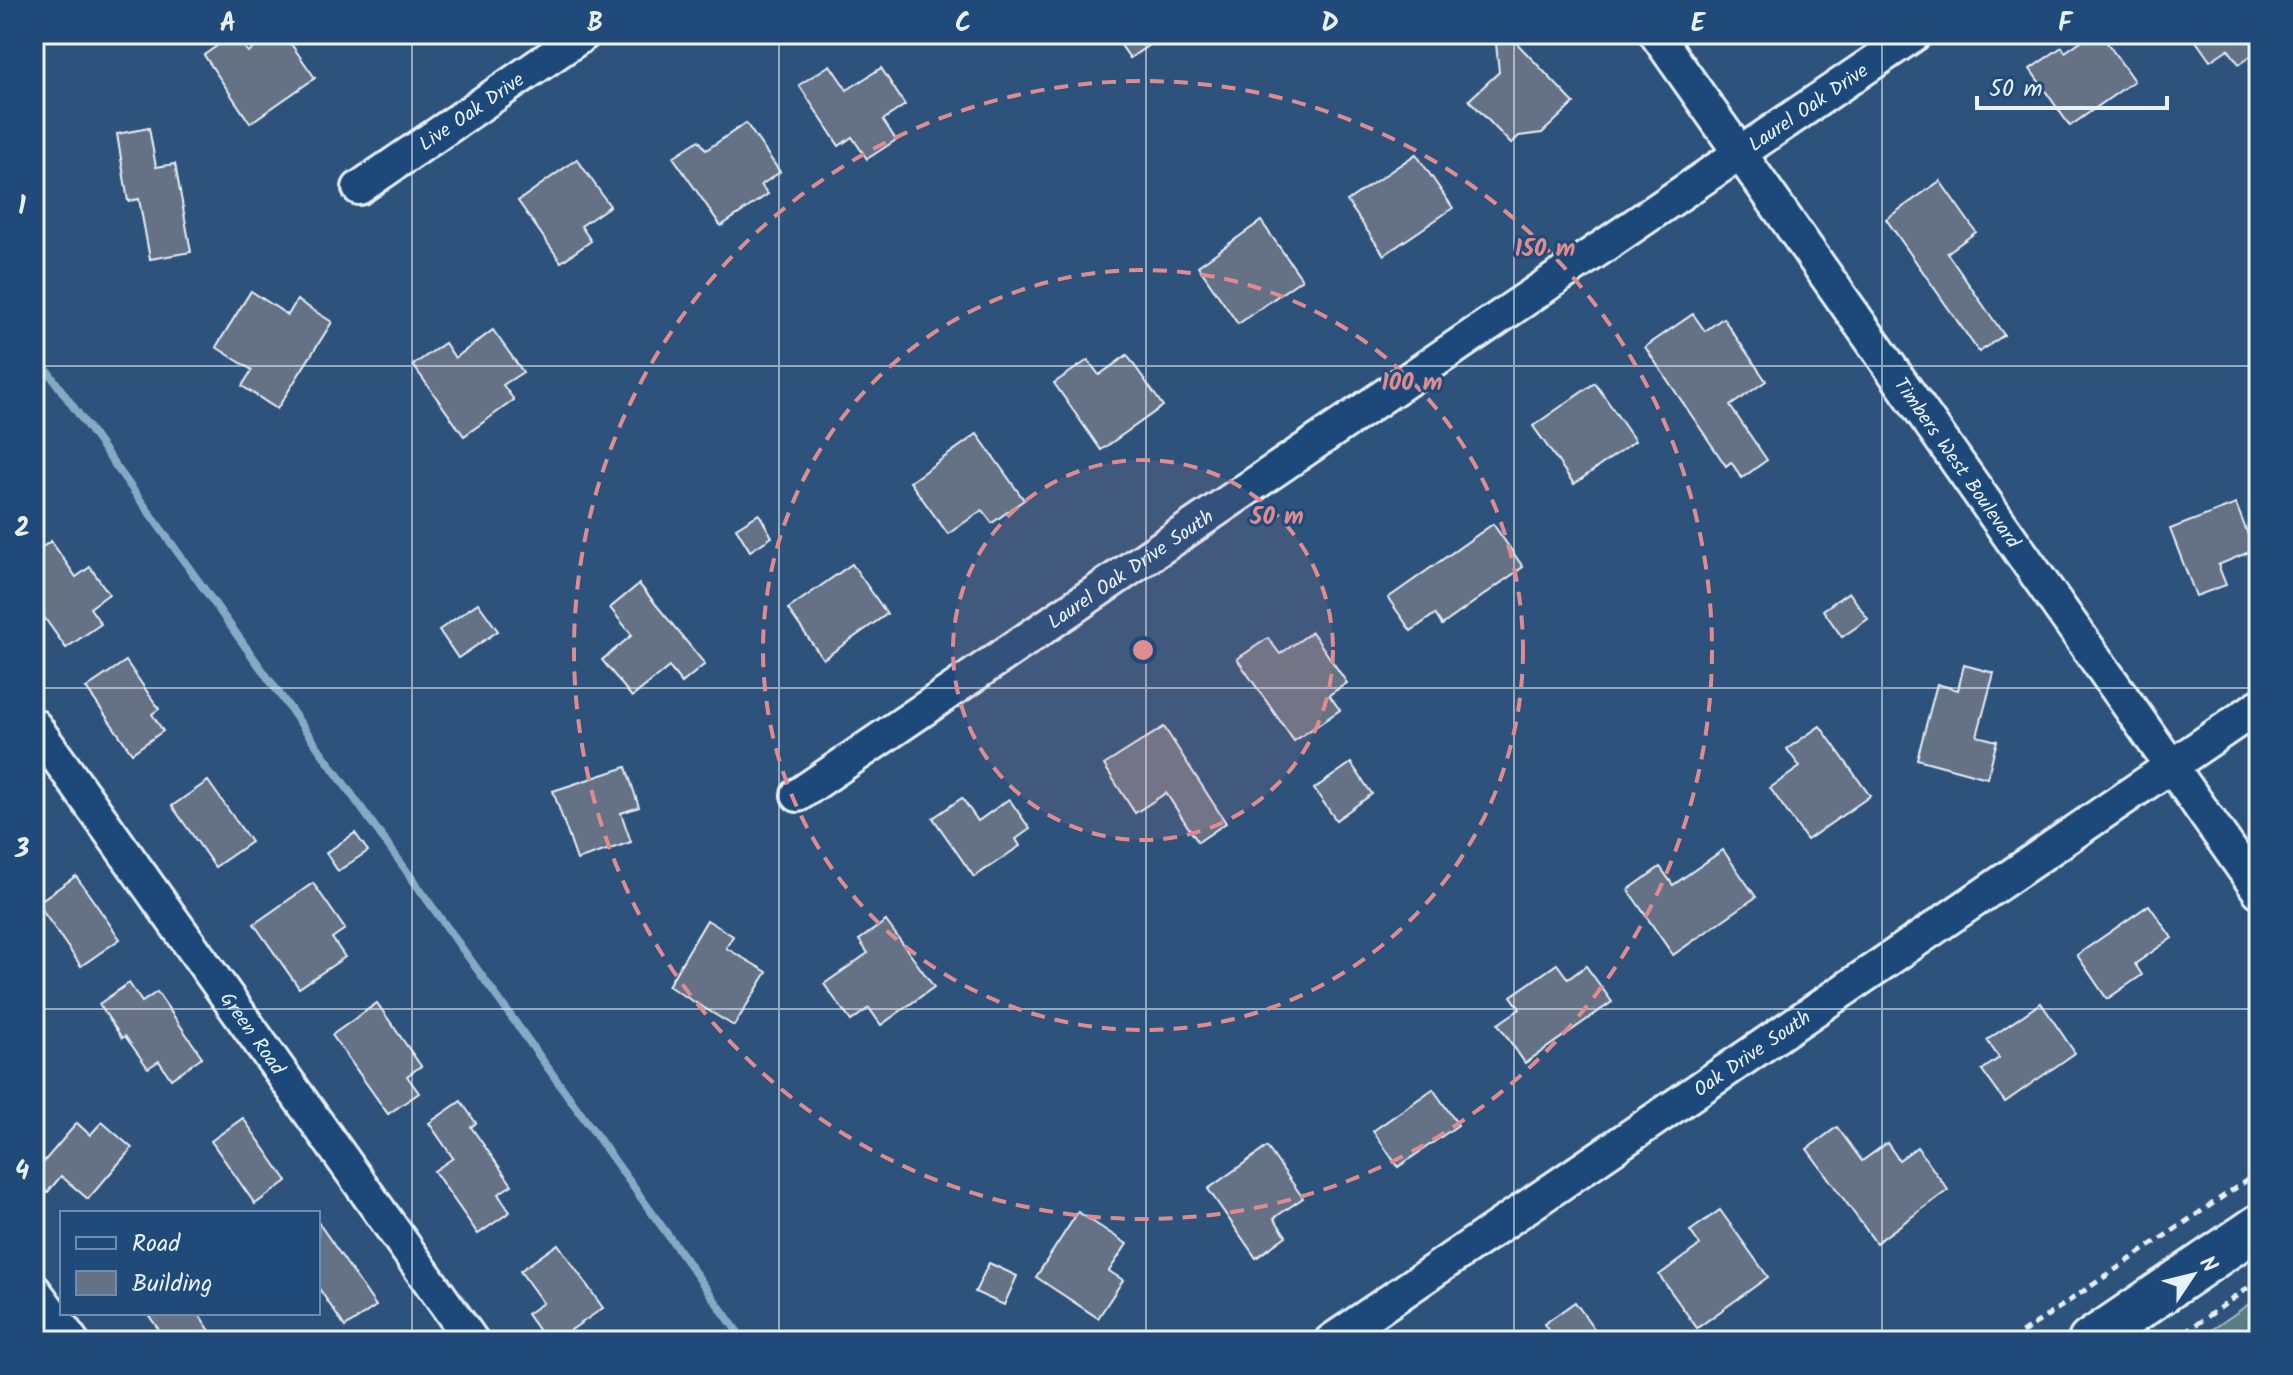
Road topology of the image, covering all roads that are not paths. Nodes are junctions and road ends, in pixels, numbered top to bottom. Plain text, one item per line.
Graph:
1 (584, 34) edge
2 (1656, 34) edge
3 (1915, 34) edge
4 (1742, 152) junction
5 (359, 188) dead end
6 (2259, 706) edge
7 (34, 725) edge
8 (2172, 765) junction
9 (798, 795) dead end
10 (2259, 891) edge
11 (2259, 1226) edge
12 (34, 1290) edge
13 (72, 1341) edge
14 (472, 1341) edge
15 (1331, 1341) edge
16 (2090, 1341) edge

1 - 5 street, Live Oak Drive
2 - 4 street, Timbers West Boulevard
3 - 4 street, Laurel Oak Drive
4 - 8 street, Timbers West Boulevard
4 - 9 street, Laurel Oak Drive South
6 - 8 street, Oak Drive South
7 - 14 street, Green Road
8 - 10 street, Timbers West Boulevard
8 - 15 street, Oak Drive South
11 - 16 main road
12 - 13 street

